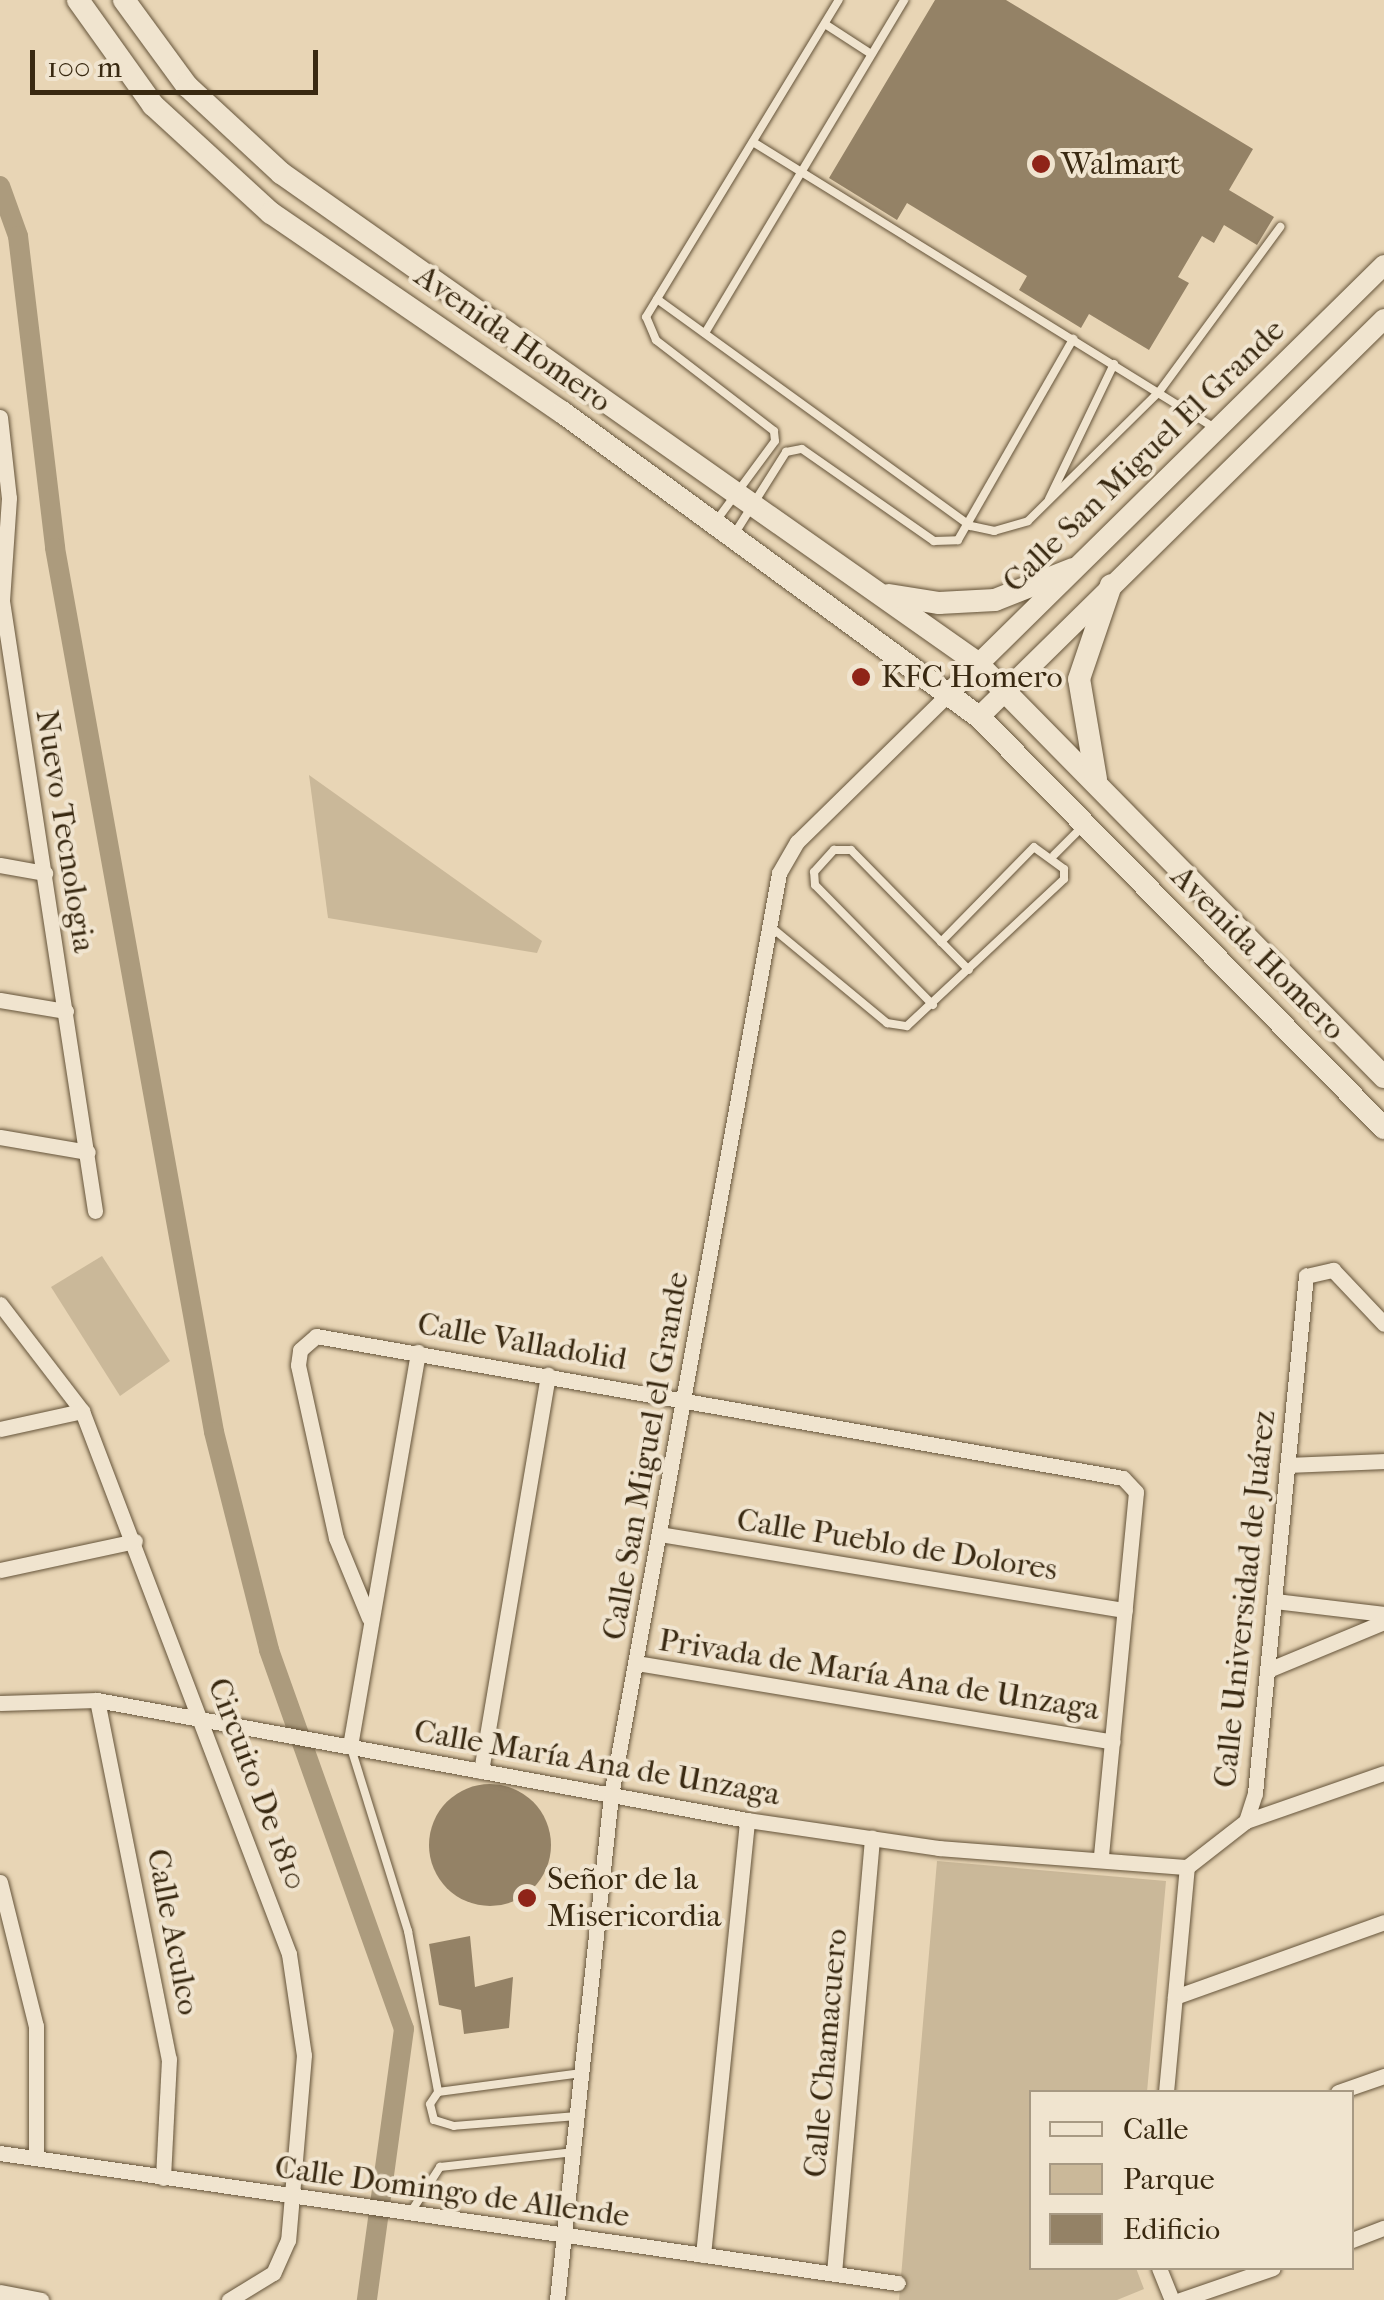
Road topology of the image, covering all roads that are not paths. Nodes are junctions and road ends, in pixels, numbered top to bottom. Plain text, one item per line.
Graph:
1 (78, 0) edge
2 (124, 0) edge
3 (840, 0) edge
4 (904, 0) edge
5 (825, 24) junction
6 (871, 54) junction
7 (753, 142) junction
8 (800, 170) junction
9 (1280, 226) dead end
10 (1384, 265) edge
11 (657, 299) junction
12 (1384, 319) edge
13 (705, 333) junction
14 (1073, 339) junction
15 (1114, 364) junction
16 (1159, 392) junction
17 (0, 416) edge
18 (1213, 427) junction
19 (3, 458) edge
20 (746, 499) junction
21 (1046, 506) junction
22 (972, 526) junction
23 (725, 528) junction
24 (1073, 568) junction
25 (1112, 585) junction
26 (878, 592) junction
27 (1, 600) edge
28 (976, 662) junction
29 (1004, 687) junction
30 (950, 692) junction
31 (979, 717) junction
32 (0, 730) edge
33 (20, 734) junction
34 (1098, 787) junction
35 (1085, 824) junction
36 (1054, 856) junction
37 (0, 865) edge
38 (45, 872) junction
39 (770, 926) junction
40 (941, 942) junction
41 (969, 970) junction
42 (0, 1000) edge
43 (932, 1005) junction
44 (66, 1012) junction
45 (1384, 1076) edge
46 (1384, 1128) edge
47 (0, 1137) edge
48 (88, 1152) junction
49 (95, 1211) dead end
50 (0, 1304) edge
51 (1384, 1324) edge
52 (418, 1352) junction
53 (548, 1374) junction
54 (685, 1400) junction
55 (82, 1411) junction
56 (0, 1429) edge
57 (1384, 1461) edge
58 (1288, 1465) junction
59 (660, 1534) junction
60 (135, 1541) junction
61 (0, 1570) edge
62 (1275, 1601) junction
63 (1125, 1610) junction
64 (1384, 1614) edge
65 (370, 1618) junction
66 (1384, 1622) edge
67 (637, 1663) junction
68 (1268, 1670) junction
69 (97, 1700) junction
70 (0, 1703) edge
71 (200, 1717) junction
72 (1112, 1742) junction
73 (350, 1746) junction
74 (481, 1771) junction
75 (1384, 1774) edge
76 (611, 1794) junction
77 (747, 1820) junction
78 (1246, 1822) junction
79 (872, 1838) junction
80 (1101, 1856) junction
81 (1187, 1867) junction
82 (0, 1882) edge
83 (1384, 1922) edge
84 (1175, 1997) junction
85 (582, 2074) junction
86 (1384, 2076) edge
87 (1166, 2090) edge
88 (1344, 2090) edge
89 (438, 2092) junction
90 (577, 2116) junction
91 (574, 2152) junction
92 (0, 2153) edge
93 (36, 2158) junction
94 (162, 2178) junction
95 (294, 2198) junction
96 (404, 2211) junction
97 (1384, 2228) edge
98 (564, 2235) junction
99 (1354, 2239) edge
100 (703, 2255) junction
101 (1160, 2270) edge
102 (1267, 2270) edge
103 (834, 2273) junction
104 (898, 2283) dead end
105 (0, 2292) edge
106 (42, 2300) edge
107 (229, 2300) edge
108 (557, 2300) edge
109 (1172, 2300) edge
110 (1180, 2300) edge

1 - 23 main road, Avenida Homero
2 - 20 main road, Avenida Homero
3 - 5 lane
4 - 6 lane
5 - 6 lane
5 - 7 lane
6 - 8 lane
7 - 8 lane
7 - 11 lane
8 - 13 lane
8 - 14 lane
9 - 16 lane
10 - 18 street, Calle San Miguel El Grande
11 - 13 lane
11 - 20 lane
12 - 25 street
13 - 22 lane
14 - 15 lane
14 - 22 lane
15 - 16 lane
15 - 21 lane
16 - 18 lane
16 - 21 lane
17 - 19 street, Nuevo Tecnologia
18 - 24 street, Calle San Miguel El Grande
19 - 27 street, Nuevo Tecnologia
20 - 22 lane
20 - 23 lane
20 - 23 lane
20 - 26 main road, Avenida Homero
21 - 22 lane
23 - 30 main road, Avenida Homero
24 - 26 main road
24 - 28 street, Calle San Miguel El Grande
25 - 29 street
25 - 34 main road
26 - 28 main road, Avenida Homero
27 - 33 street, Nuevo Tecnologia
28 - 29 main road, Avenida Homero
28 - 30 street, Calle San Miguel El Grande
29 - 31 street
29 - 34 main road, Avenida Homero
30 - 31 main road, Avenida Homero
30 - 39 street, Calle San Miguel el Grande
31 - 35 main road, Avenida Homero
32 - 33 street
33 - 38 street, Nuevo Tecnologia
34 - 45 main road, Avenida Homero
35 - 36 lane
35 - 46 main road, Avenida Homero
36 - 40 lane
36 - 41 lane
37 - 38 street
38 - 44 street, Nuevo Tecnologia
39 - 43 lane
39 - 54 street, Calle San Miguel el Grande
40 - 41 lane
40 - 43 lane
41 - 43 lane
42 - 44 street
44 - 48 street, Nuevo Tecnologia
47 - 48 street
48 - 49 street, Nuevo Tecnologia
50 - 55 street, Circuito De 1810
51 - 58 street, Calle Universidad de Juárez
52 - 53 street, Calle Valladolid
52 - 65 street
52 - 65 street, Calle Valladolid
53 - 54 street, Calle Valladolid
53 - 74 street
54 - 59 street, Calle San Miguel el Grande
54 - 63 street, Calle Valladolid
55 - 56 street
55 - 60 street, Circuito De 1810
57 - 58 street
58 - 62 street, Calle Universidad de Juárez
59 - 63 street, Calle Pueblo de Dolores
59 - 67 street, Calle San Miguel el Grande
60 - 61 street
60 - 71 street, Circuito De 1810
62 - 64 street
62 - 68 street, Calle Universidad de Juárez
63 - 72 street
65 - 73 street
66 - 68 street
67 - 72 street, Privada de María Ana de Unzaga
67 - 76 street, Calle San Miguel el Grande
68 - 78 street, Calle Universidad de Juárez
69 - 70 street, Calle María Ana de Unzaga
69 - 71 street, Calle María Ana de Unzaga
69 - 94 street, Calle Aculco
71 - 73 street, Calle María Ana de Unzaga
71 - 95 street, Circuito De 1810
72 - 80 street
73 - 74 street, Calle María Ana de Unzaga
73 - 89 lane
74 - 76 street, Calle María Ana de Unzaga
75 - 78 street
76 - 77 street, Calle María Ana de Unzaga
76 - 85 street, Calle San Miguel el Grande
77 - 79 street, Calle María Ana de Unzaga
77 - 100 street
78 - 81 street, Calle Universidad de Juárez
79 - 80 street, Calle María Ana de Unzaga
79 - 103 street, Calle Chamacuero
80 - 81 street, Calle María Ana de Unzaga
81 - 84 street
82 - 93 street
83 - 84 street
84 - 87 street
85 - 89 lane
85 - 90 street, Calle San Miguel el Grande
86 - 88 street
89 - 90 lane
90 - 91 street, Calle San Miguel el Grande
91 - 96 lane
91 - 98 street, Calle San Miguel el Grande
92 - 93 street, Calle Domingo de Allende
93 - 94 street, Calle Domingo de Allende
94 - 95 street, Calle Domingo de Allende
95 - 96 street, Calle Domingo de Allende
95 - 107 street, Circuito De 1810
96 - 98 street, Calle Domingo de Allende
97 - 99 street
98 - 100 street, Calle Domingo de Allende
98 - 108 street, Calle San Miguel el Grande
100 - 103 street, Calle Domingo de Allende
101 - 109 street
102 - 110 street
103 - 104 street, Calle Domingo de Allende
105 - 106 street

